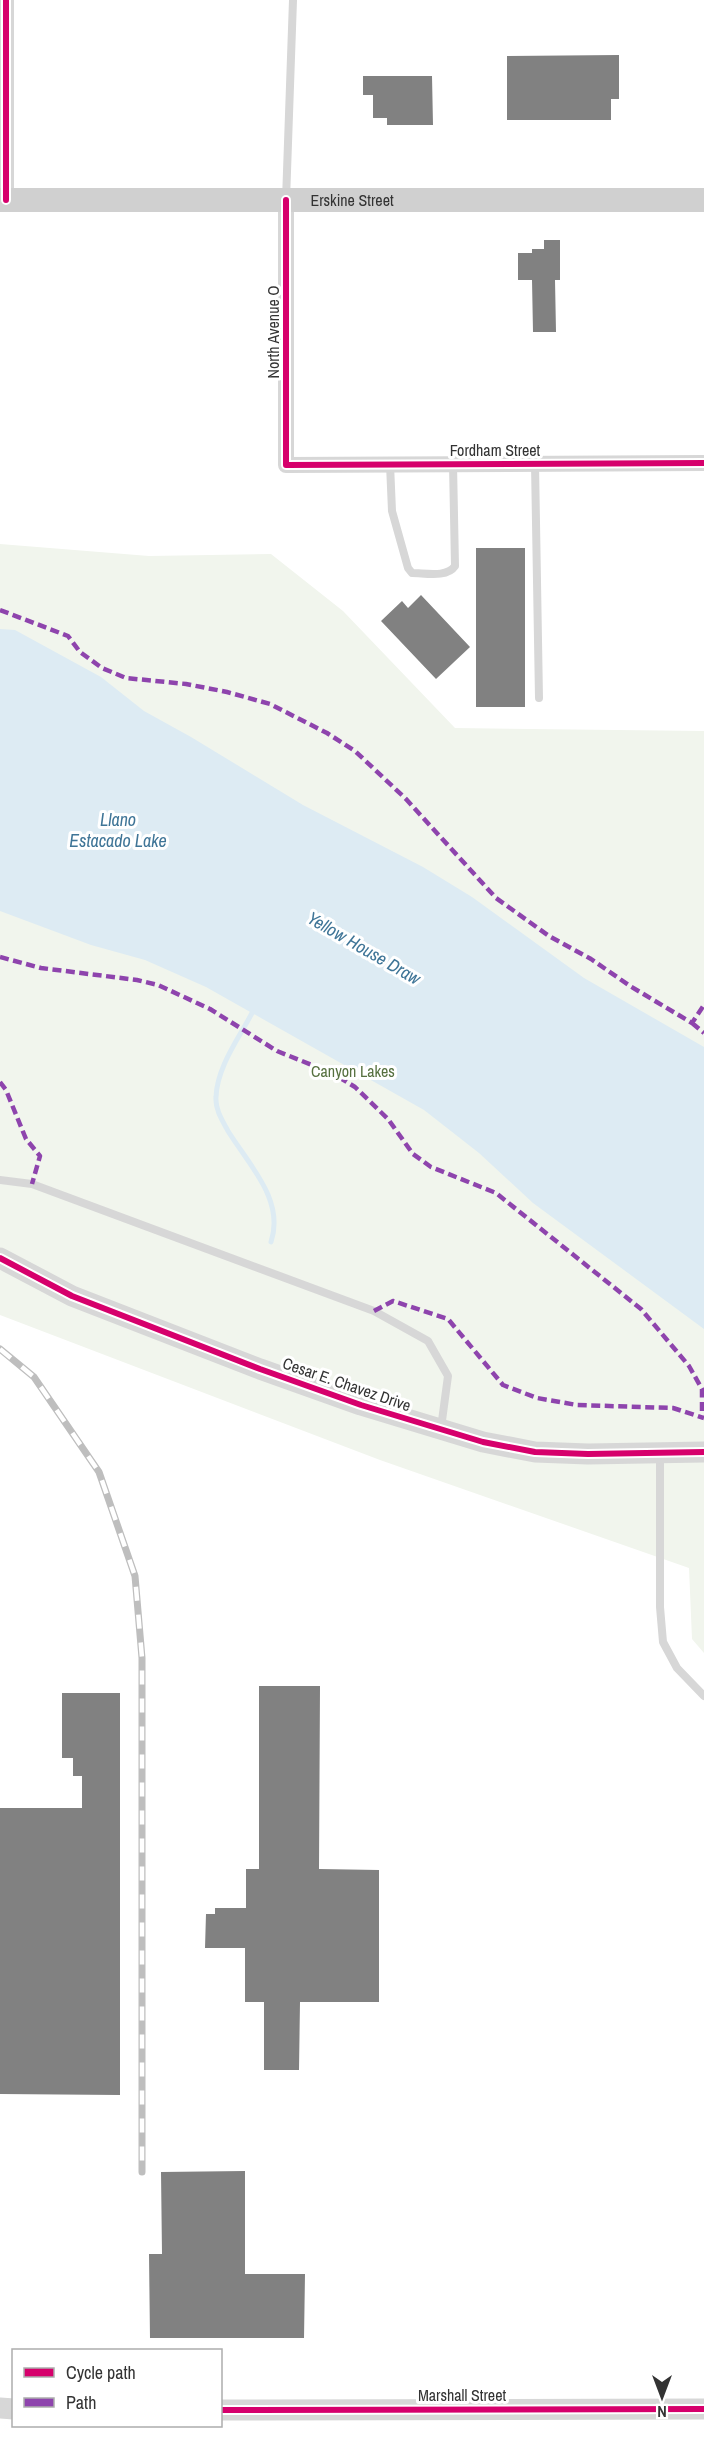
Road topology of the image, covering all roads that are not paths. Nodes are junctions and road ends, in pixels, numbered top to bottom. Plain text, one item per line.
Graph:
1 (293, 0) edge
2 (4, 2) edge
3 (3, 200) edge
4 (286, 200) junction
5 (704, 200) edge
6 (704, 463) edge
7 (390, 464) junction
8 (453, 464) junction
9 (535, 464) junction
10 (286, 465) joint
11 (539, 698) dead end
12 (0, 1180) edge
13 (0, 1258) edge
14 (441, 1429) junction
15 (704, 1452) edge
16 (660, 1453) junction
17 (704, 1696) edge
18 (704, 2409) edge
19 (222, 2410) edge

1 - 4 lane
2 - 3 street
3 - 4 main road, Erskine Street
4 - 5 main road, Erskine Street
4 - 10 street, North Avenue O
6 - 9 street, Fordham Street
7 - 8 street, Fordham Street
7 - 8 lane
7 - 10 street, Fordham Street
8 - 9 street, Fordham Street
9 - 11 lane
12 - 14 lane
13 - 14 street, Cesar E. Chavez Drive
14 - 16 street, Cesar E. Chavez Drive
15 - 16 street, Cesar E. Chavez Drive
16 - 17 lane
18 - 19 street, Marshall Street

